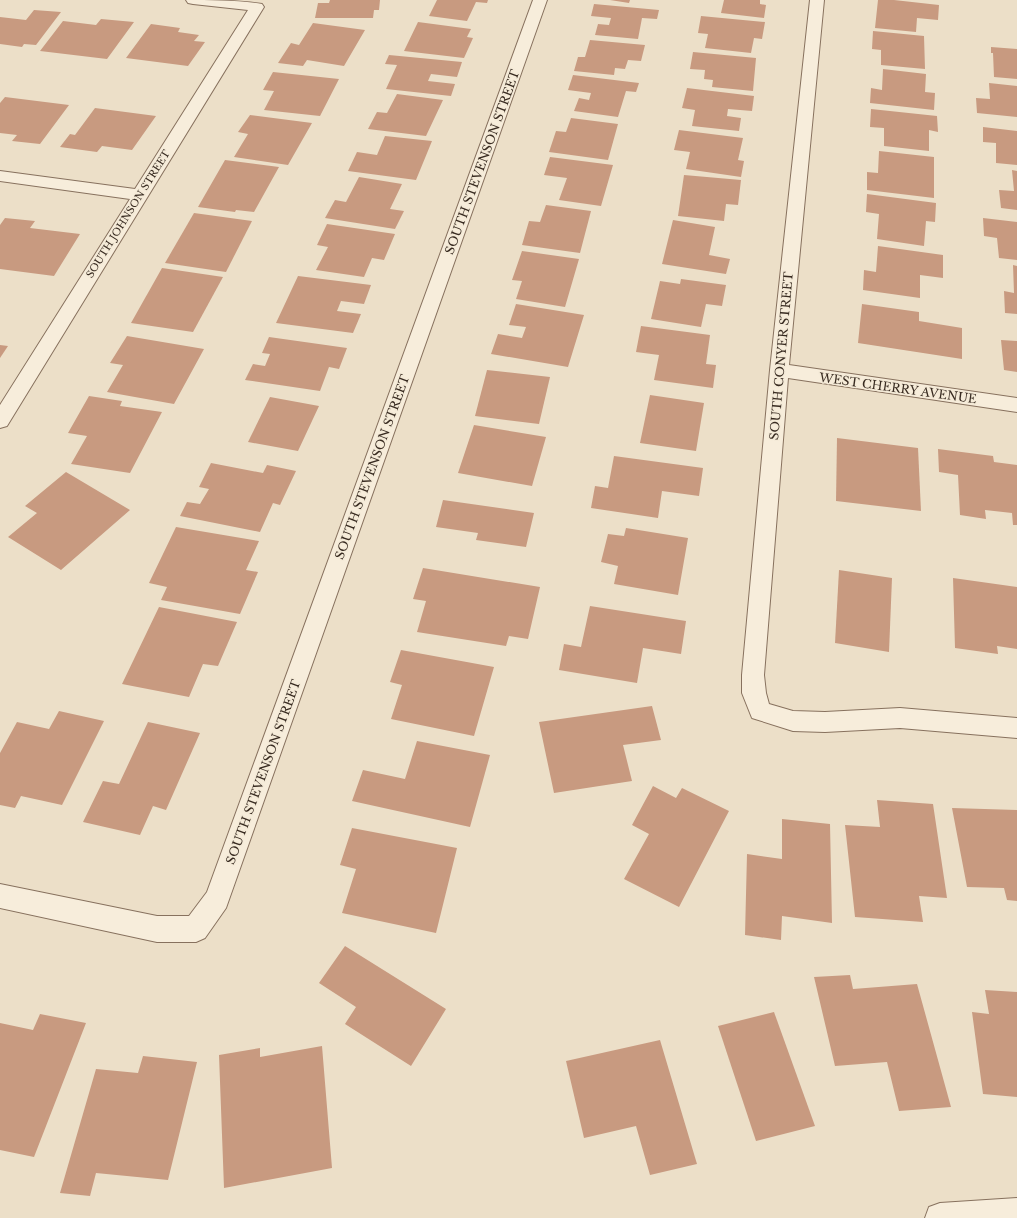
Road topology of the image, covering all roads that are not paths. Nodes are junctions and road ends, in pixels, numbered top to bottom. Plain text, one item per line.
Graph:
1 (192, 0) edge
2 (540, 0) edge
3 (817, 0) edge
4 (0, 176) edge
5 (140, 195) junction
6 (779, 370) junction
7 (1017, 405) edge
8 (0, 421) edge
9 (1017, 728) edge
10 (0, 896) edge
11 (1017, 1214) edge
12 (940, 1218) edge

1 - 5 street, SOUTH JOHNSON STREET
2 - 10 street, SOUTH STEVENSON STREET
3 - 6 street, SOUTH CONYER STREET
4 - 5 street
5 - 8 street, SOUTH JOHNSON STREET
6 - 7 street, WEST CHERRY AVENUE
6 - 9 street, SOUTH CONYER STREET
11 - 12 street

